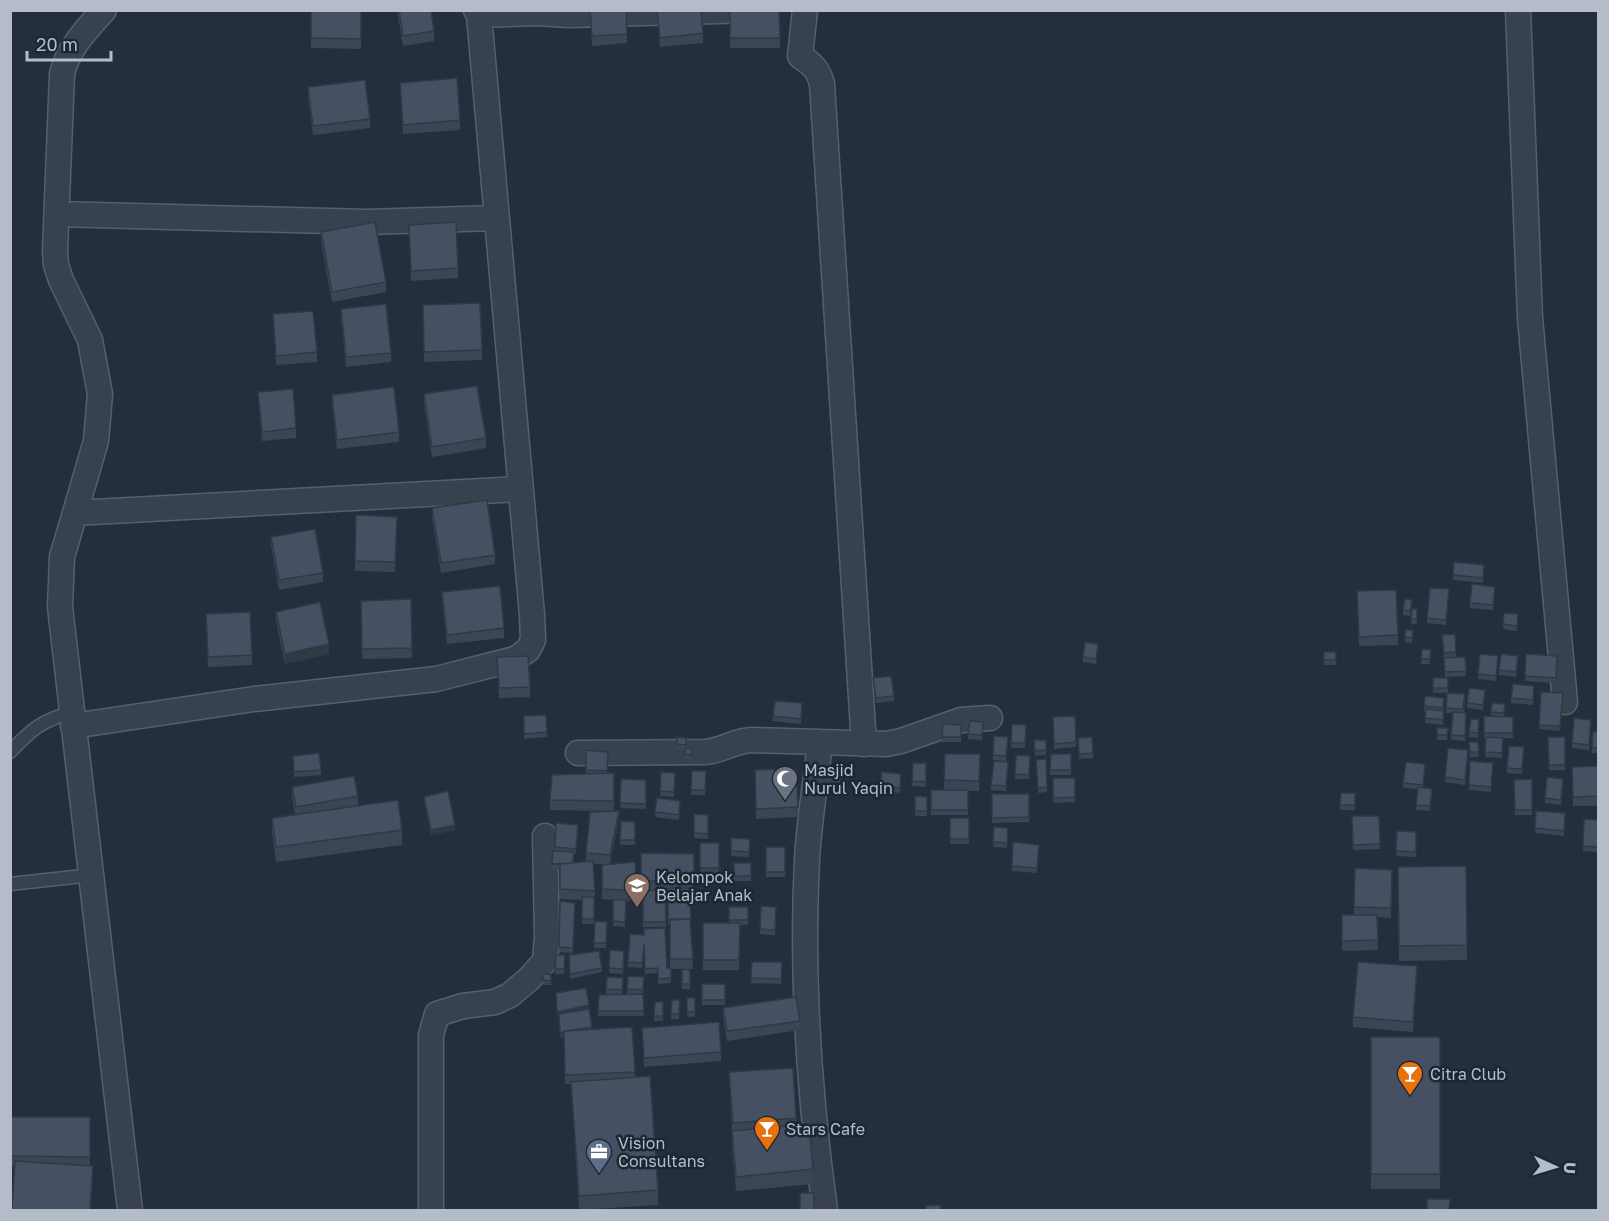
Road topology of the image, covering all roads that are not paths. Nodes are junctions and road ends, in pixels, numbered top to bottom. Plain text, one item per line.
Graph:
1 (104, 10) edge
2 (754, 10) edge
3 (805, 10) edge
4 (1518, 10) edge
5 (477, 13) edge
6 (57, 214) junction
7 (495, 218) junction
8 (520, 489) junction
9 (75, 513) junction
10 (1565, 702) edge
11 (990, 718) dead end
12 (72, 719) junction
13 (820, 742) junction
14 (864, 744) junction
15 (10, 752) edge
16 (578, 753) dead end
17 (545, 836) dead end
18 (92, 875) junction
19 (10, 884) edge
20 (130, 1210) edge
21 (431, 1210) edge
22 (825, 1210) edge

1 - 6 street
2 - 5 street
3 - 14 street
4 - 10 street
5 - 7 street
6 - 7 street
6 - 9 street
7 - 8 street
8 - 9 street
8 - 12 street
9 - 12 street
11 - 14 street
12 - 15 lane
12 - 18 street
13 - 14 street
13 - 16 street
13 - 22 street
17 - 21 street
18 - 19 lane
18 - 20 street

